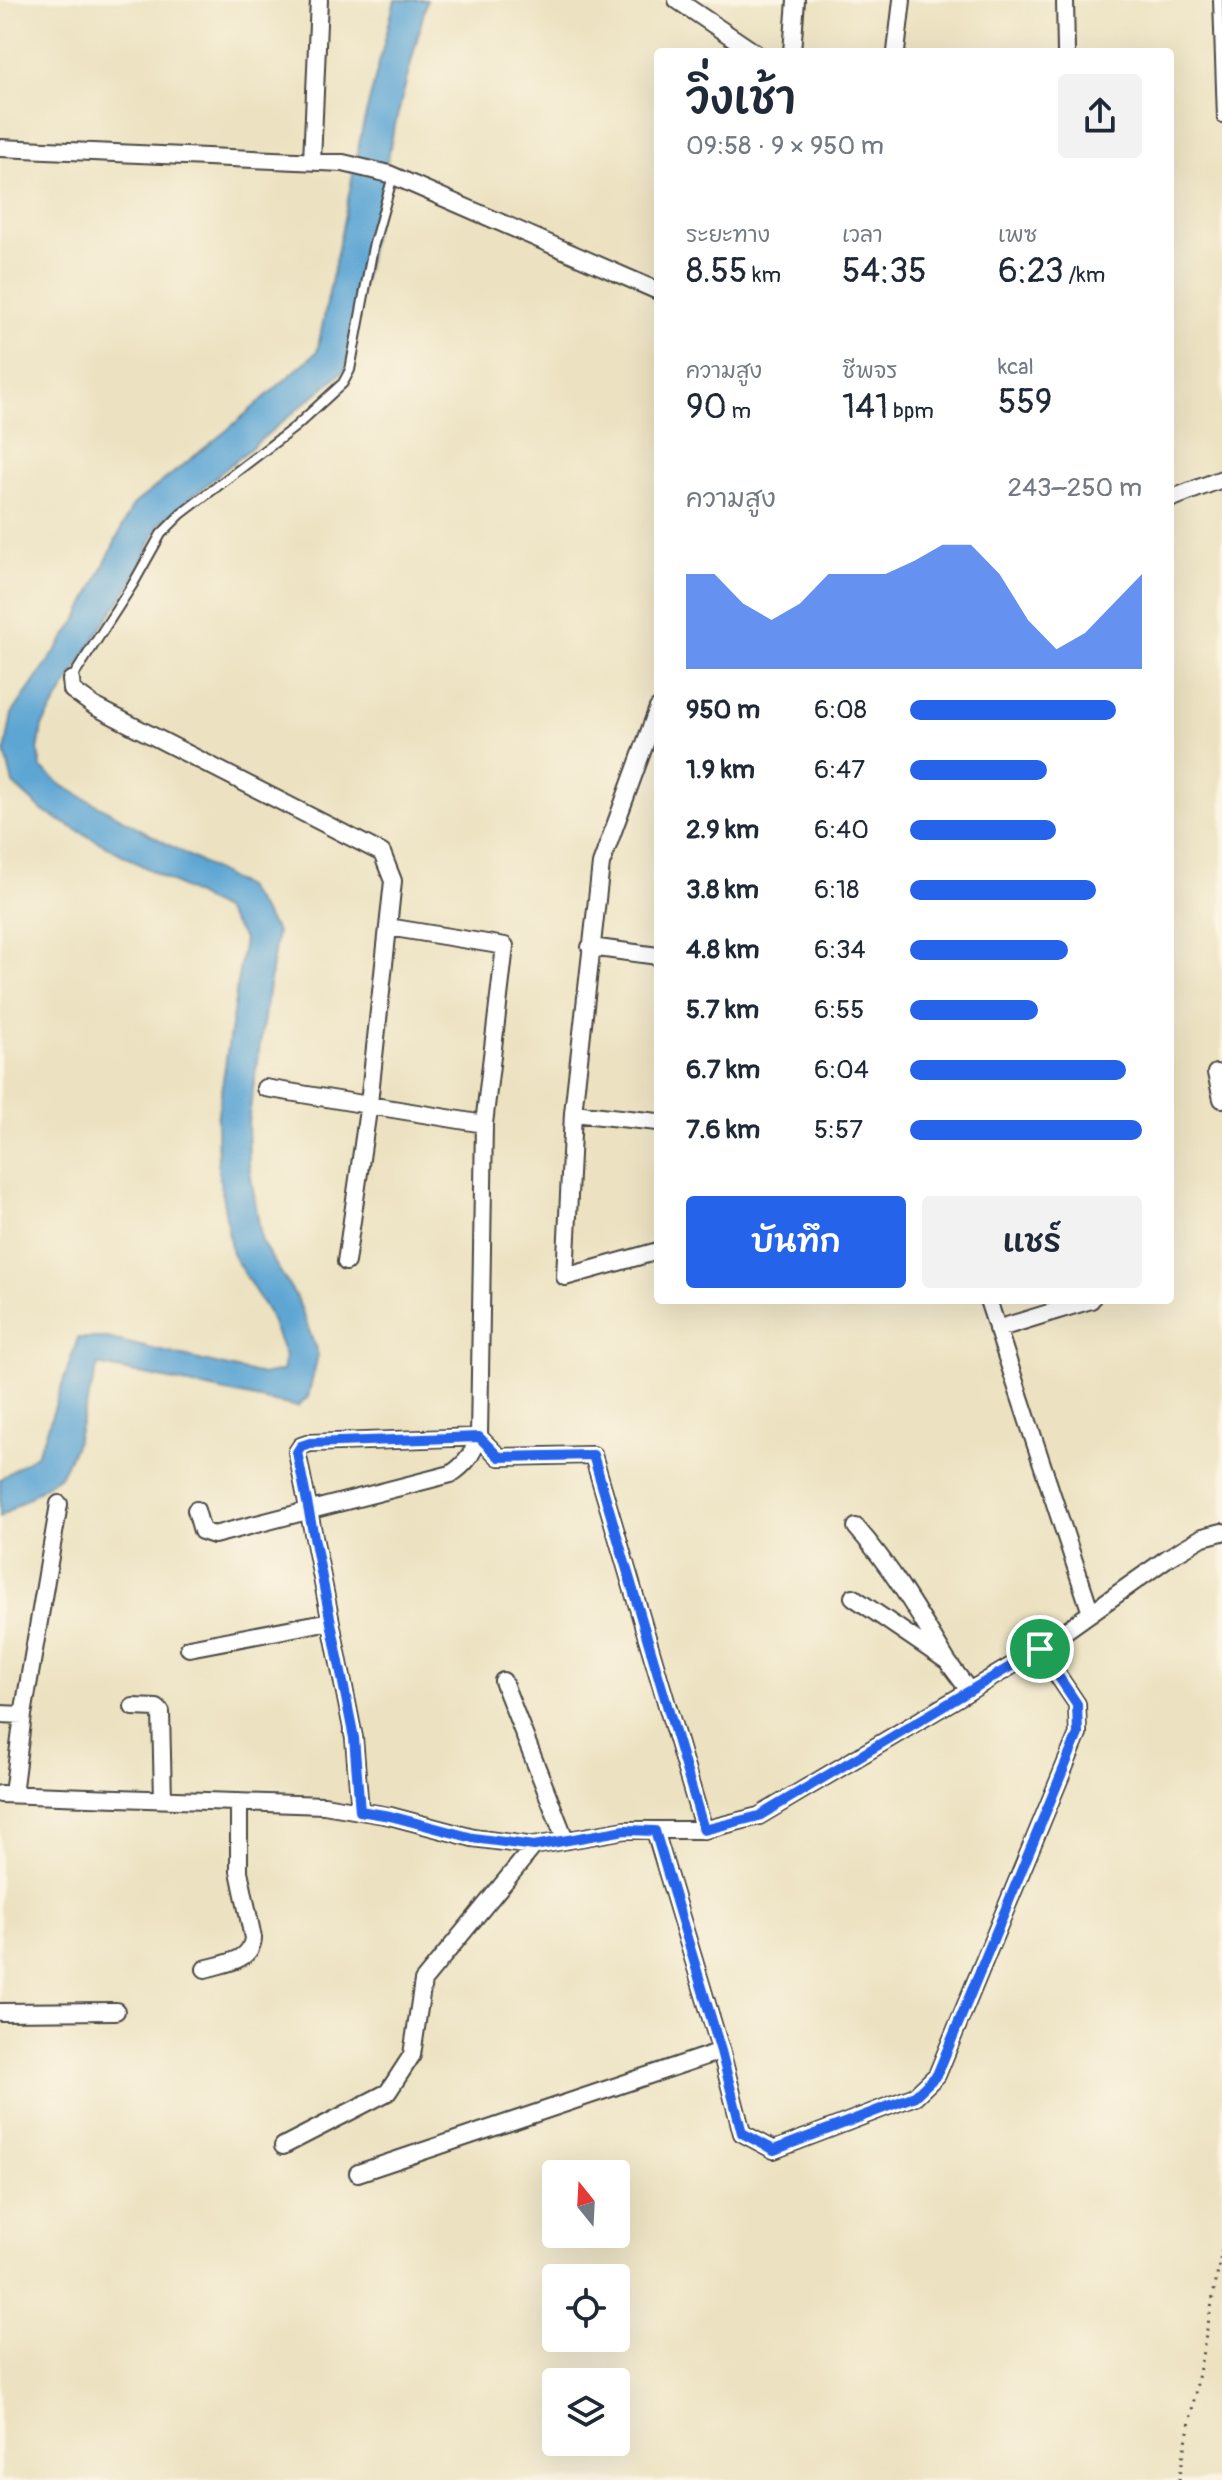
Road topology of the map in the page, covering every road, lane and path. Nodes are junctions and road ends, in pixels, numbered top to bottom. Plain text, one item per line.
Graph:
1 (319, 0) edge
2 (796, 0) edge
3 (902, 0) edge
4 (1065, 0) edge
5 (1218, 0) edge
6 (680, 1) edge
7 (748, 48) edge
8 (792, 48) edge
9 (896, 48) edge
10 (1066, 48) edge
11 (1222, 118) edge
12 (0, 148) edge
13 (312, 161) junction
14 (391, 175) junction
15 (654, 289) edge
16 (1222, 479) edge
17 (1174, 497) edge
18 (71, 680) joint
19 (654, 719) edge
20 (388, 927) junction
21 (590, 947) junction
22 (654, 955) edge
23 (1216, 1073) dead end
24 (265, 1088) dead end
25 (1222, 1099) edge
26 (369, 1103) junction
27 (573, 1113) junction
28 (654, 1122) edge
29 (484, 1124) junction
30 (654, 1252) edge
31 (346, 1262) dead end
32 (989, 1304) edge
33 (1078, 1304) edge
34 (997, 1329) junction
35 (479, 1437) junction
36 (59, 1504) dead end
37 (196, 1510) dead end
38 (309, 1512) junction
39 (856, 1527) dead end
40 (1222, 1532) edge
41 (853, 1597) dead end
42 (1091, 1613) junction
43 (330, 1621) junction
44 (189, 1648) dead end
45 (1040, 1649) junction
46 (947, 1661) junction
47 (503, 1681) dead end
48 (968, 1689) junction
49 (133, 1707) dead end
50 (0, 1714) edge
51 (23, 1715) junction
52 (6, 1794) edge
53 (163, 1799) junction
54 (239, 1802) junction
55 (360, 1811) junction
56 (704, 1830) junction
57 (655, 1831) junction
58 (565, 1839) junction
59 (534, 1846) junction
60 (205, 1969) dead end
61 (116, 2011) dead end
62 (0, 2012) edge
63 (721, 2051) junction
64 (283, 2146) dead end
65 (358, 2173) dead end
66 (1222, 2249) edge
67 (1179, 2480) edge

1 - 13 street
2 - 8 street
3 - 9 street
4 - 10 street
5 - 11 lane
6 - 7 street
12 - 13 street
13 - 14 street
14 - 15 street
14 - 18 lane
16 - 17 street
18 - 20 street
19 - 21 street
20 - 26 street
20 - 29 street
21 - 22 street
21 - 27 street
23 - 25 street
24 - 26 street
26 - 29 street
26 - 31 street
27 - 28 street
27 - 30 street
29 - 35 street
32 - 34 street
33 - 34 street
34 - 42 street
35 - 38 street
35 - 38 street
35 - 56 street
36 - 51 street
37 - 38 street
38 - 43 street
39 - 46 street
40 - 42 street
41 - 46 street
42 - 45 street
43 - 44 street
43 - 55 street
45 - 48 street
45 - 63 street
46 - 48 street
47 - 58 street
48 - 56 street
49 - 53 street
50 - 51 street
51 - 52 street
52 - 53 street
53 - 54 street
54 - 55 street
54 - 60 street
55 - 59 street
56 - 57 street
57 - 58 street
57 - 63 street
58 - 59 street
59 - 64 street
61 - 62 street
63 - 65 street
66 - 67 path

